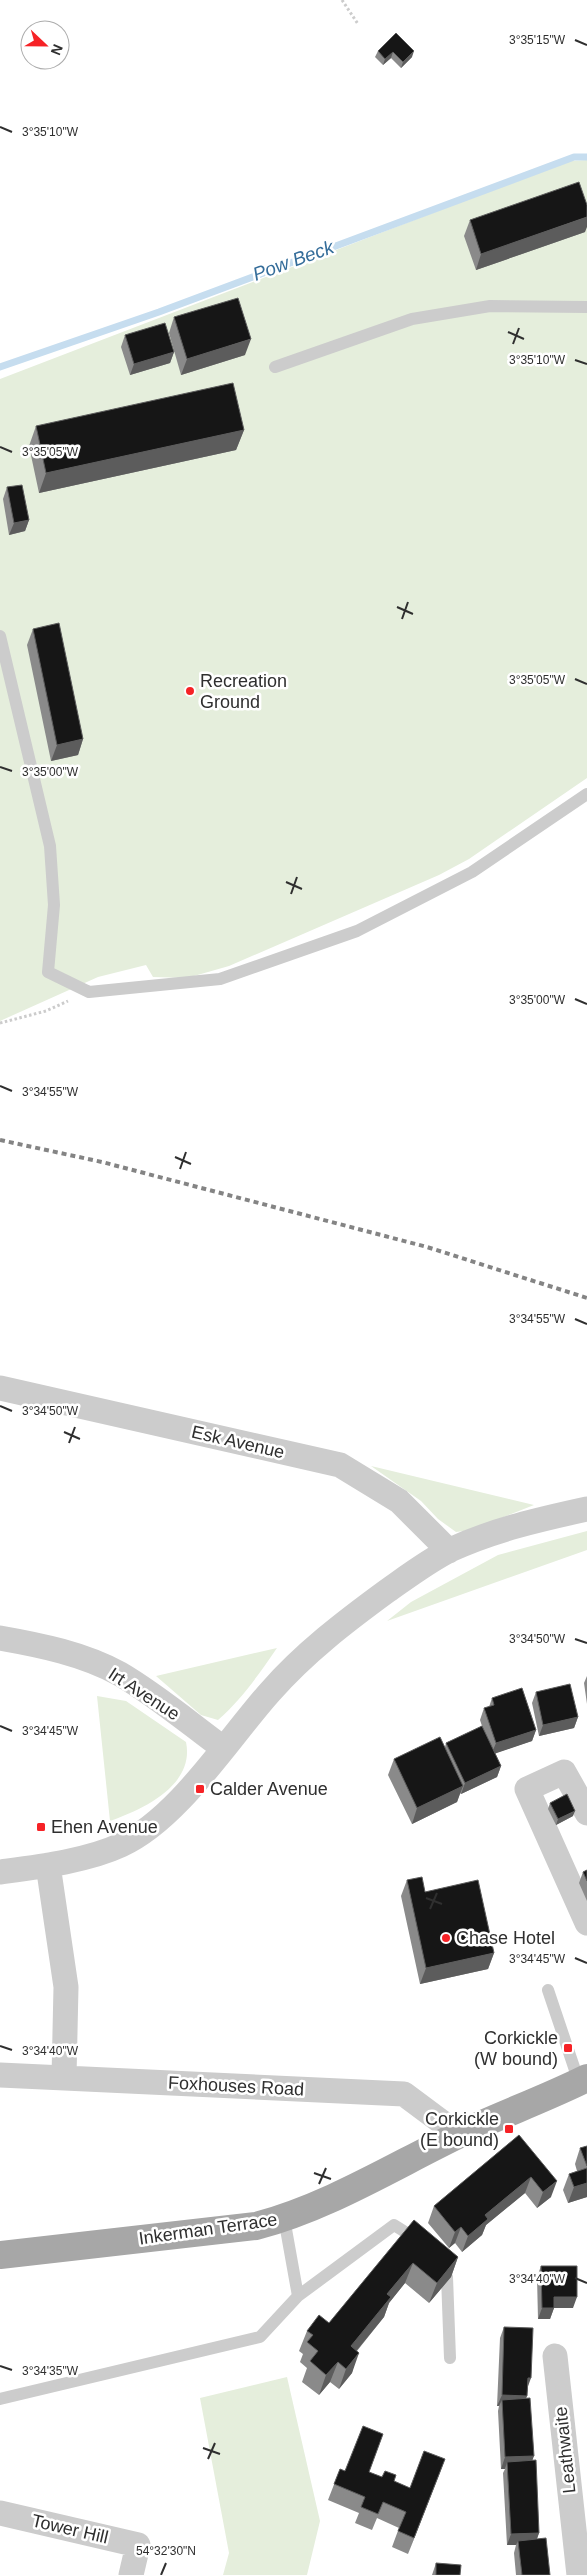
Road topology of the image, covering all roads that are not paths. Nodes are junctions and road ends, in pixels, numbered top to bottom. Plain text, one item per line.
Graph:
1 (587, 306) edge
2 (275, 367) dead end
3 (0, 636) edge
4 (587, 794) edge
5 (0, 1388) edge
6 (587, 1509) edge
7 (449, 1550) junction
8 (0, 1638) edge
9 (223, 1748) junction
10 (587, 1813) edge
11 (48, 1865) junction
12 (0, 1872) edge
13 (587, 1923) edge
14 (548, 1990) dead end
15 (0, 2075) edge
16 (64, 2078) junction
17 (583, 2080) edge
18 (459, 2135) junction
19 (284, 2218) junction
20 (0, 2255) edge
21 (298, 2296) junction
22 (555, 2356) dead end
23 (450, 2358) dead end
24 (0, 2399) edge
25 (0, 2512) edge
26 (131, 2575) edge
27 (579, 2575) edge

1 - 2 lane
3 - 4 lane
5 - 7 street, Esk Avenue
6 - 7 street
7 - 9 street
8 - 9 street, Irt Avenue
9 - 11 street
10 - 13 street
11 - 12 street
11 - 16 street
14 - 17 lane
15 - 16 street, Foxhouses Road
16 - 18 street, Foxhouses Road
17 - 18 main road, Inkerman Terrace
18 - 19 main road, Inkerman Terrace
19 - 20 main road, Inkerman Terrace
19 - 21 lane
21 - 23 lane
21 - 24 lane
22 - 27 street, Leathwaite
25 - 26 street, Tower Hill

